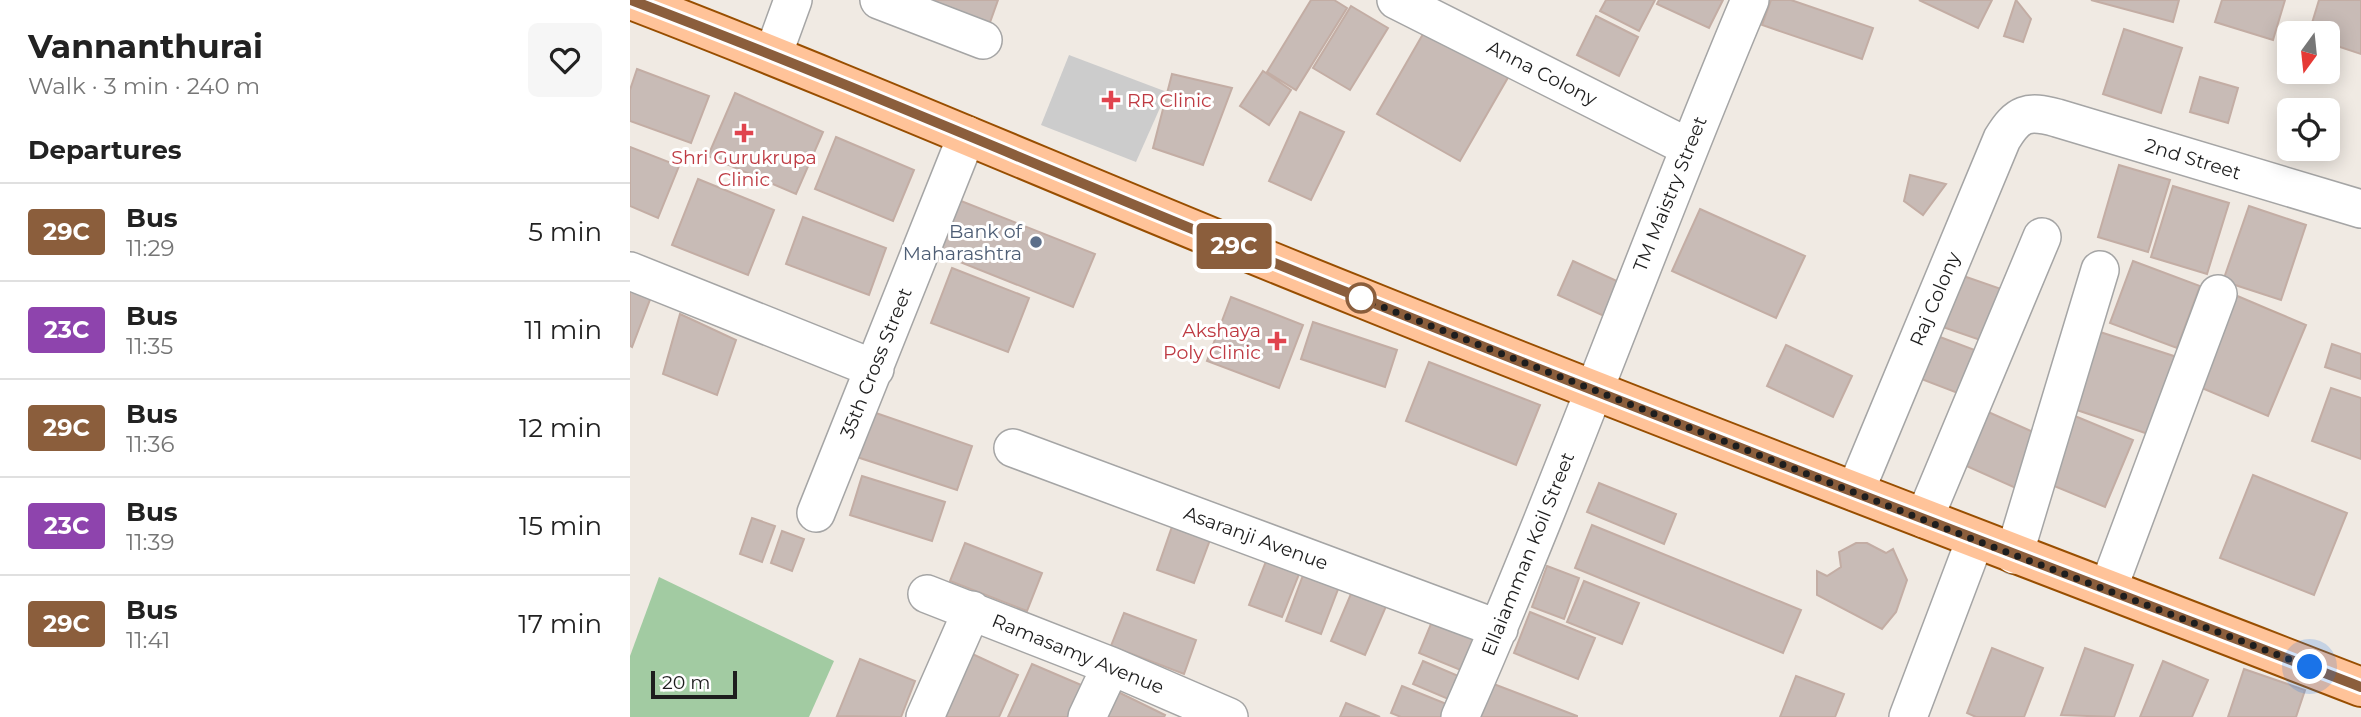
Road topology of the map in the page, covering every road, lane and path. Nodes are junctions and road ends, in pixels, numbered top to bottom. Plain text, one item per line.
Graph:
1 (631, 0) edge
2 (793, 0) edge
3 (879, 0) edge
4 (1396, 0) edge
5 (1750, 0) edge
6 (983, 40) dead end
7 (773, 55) junction
8 (2024, 114) joint
9 (967, 135) junction
10 (1688, 147) junction
11 (2361, 209) edge
12 (2042, 237) dead end
13 (2100, 270) dead end
14 (630, 271) edge
15 (2218, 294) dead end
16 (874, 369) junction
17 (1593, 390) junction
18 (1013, 448) dead end
19 (1855, 492) junction
20 (816, 513) dead end
21 (1924, 519) junction
22 (1975, 540) junction
23 (2014, 555) junction
24 (2108, 589) junction
25 (927, 594) dead end
26 (972, 610) junction
27 (1499, 629) junction
28 (1111, 666) junction
29 (2361, 687) edge
30 (925, 717) edge
31 (1087, 717) edge
32 (1229, 717) edge
33 (1460, 717) edge
34 (1908, 717) edge

1 - 7 main road
2 - 7 street
3 - 6 street
4 - 10 street, Anna Colony
5 - 10 street, TM Maistry Street
7 - 9 main road
8 - 11 street, 2nd Street
8 - 19 street, Raj Colony
9 - 16 street, 35th Cross Street
9 - 17 main road
10 - 17 street, TM Maistry Street
12 - 21 street
13 - 23 street
14 - 16 street
15 - 24 street
16 - 20 street, 35th Cross Street
17 - 19 main road
17 - 27 street, Ellaiamman Koil Street
18 - 27 street, Asaranji Avenue
19 - 21 main road
21 - 22 main road
22 - 23 main road
22 - 34 street
23 - 24 main road
24 - 29 main road
25 - 26 street, Ramasamy Avenue
26 - 28 street, Ramasamy Avenue
26 - 30 street
27 - 33 street, Ellaiamman Koil Street
28 - 31 street
28 - 32 street, Ramasamy Avenue

